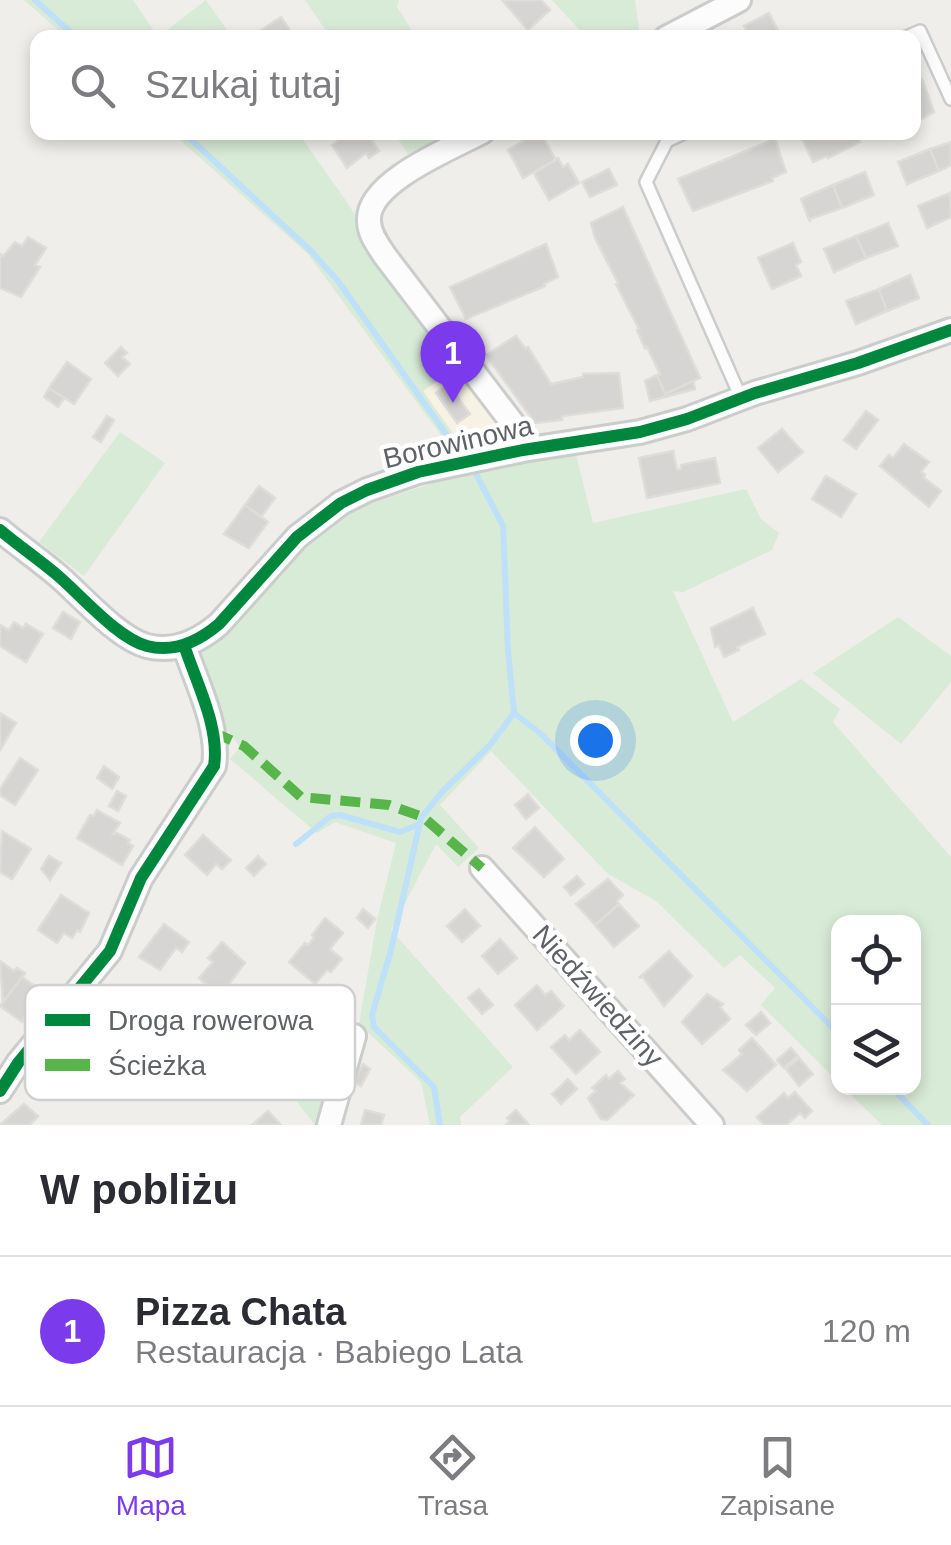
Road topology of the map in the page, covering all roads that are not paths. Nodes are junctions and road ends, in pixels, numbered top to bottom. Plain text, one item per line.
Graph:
1 (739, 0) edge
2 (681, 30) edge
3 (921, 32) edge
4 (951, 99) edge
5 (467, 140) edge
6 (668, 140) edge
7 (951, 330) edge
8 (741, 398) junction
9 (523, 450) junction
10 (0, 530) edge
11 (184, 645) junction
12 (482, 868) dead end
13 (82, 985) edge
14 (25, 1054) edge
15 (0, 1091) edge
16 (336, 1100) edge
17 (329, 1125) edge
18 (712, 1125) edge

1 - 2 street
3 - 4 lane
5 - 9 street
6 - 8 lane
7 - 8 street, Borowinowa
8 - 9 street, Borowinowa
9 - 11 street, Borowinowa
10 - 11 street
11 - 13 street
12 - 18 street, Niedźwiedziny
14 - 15 street
16 - 17 street

